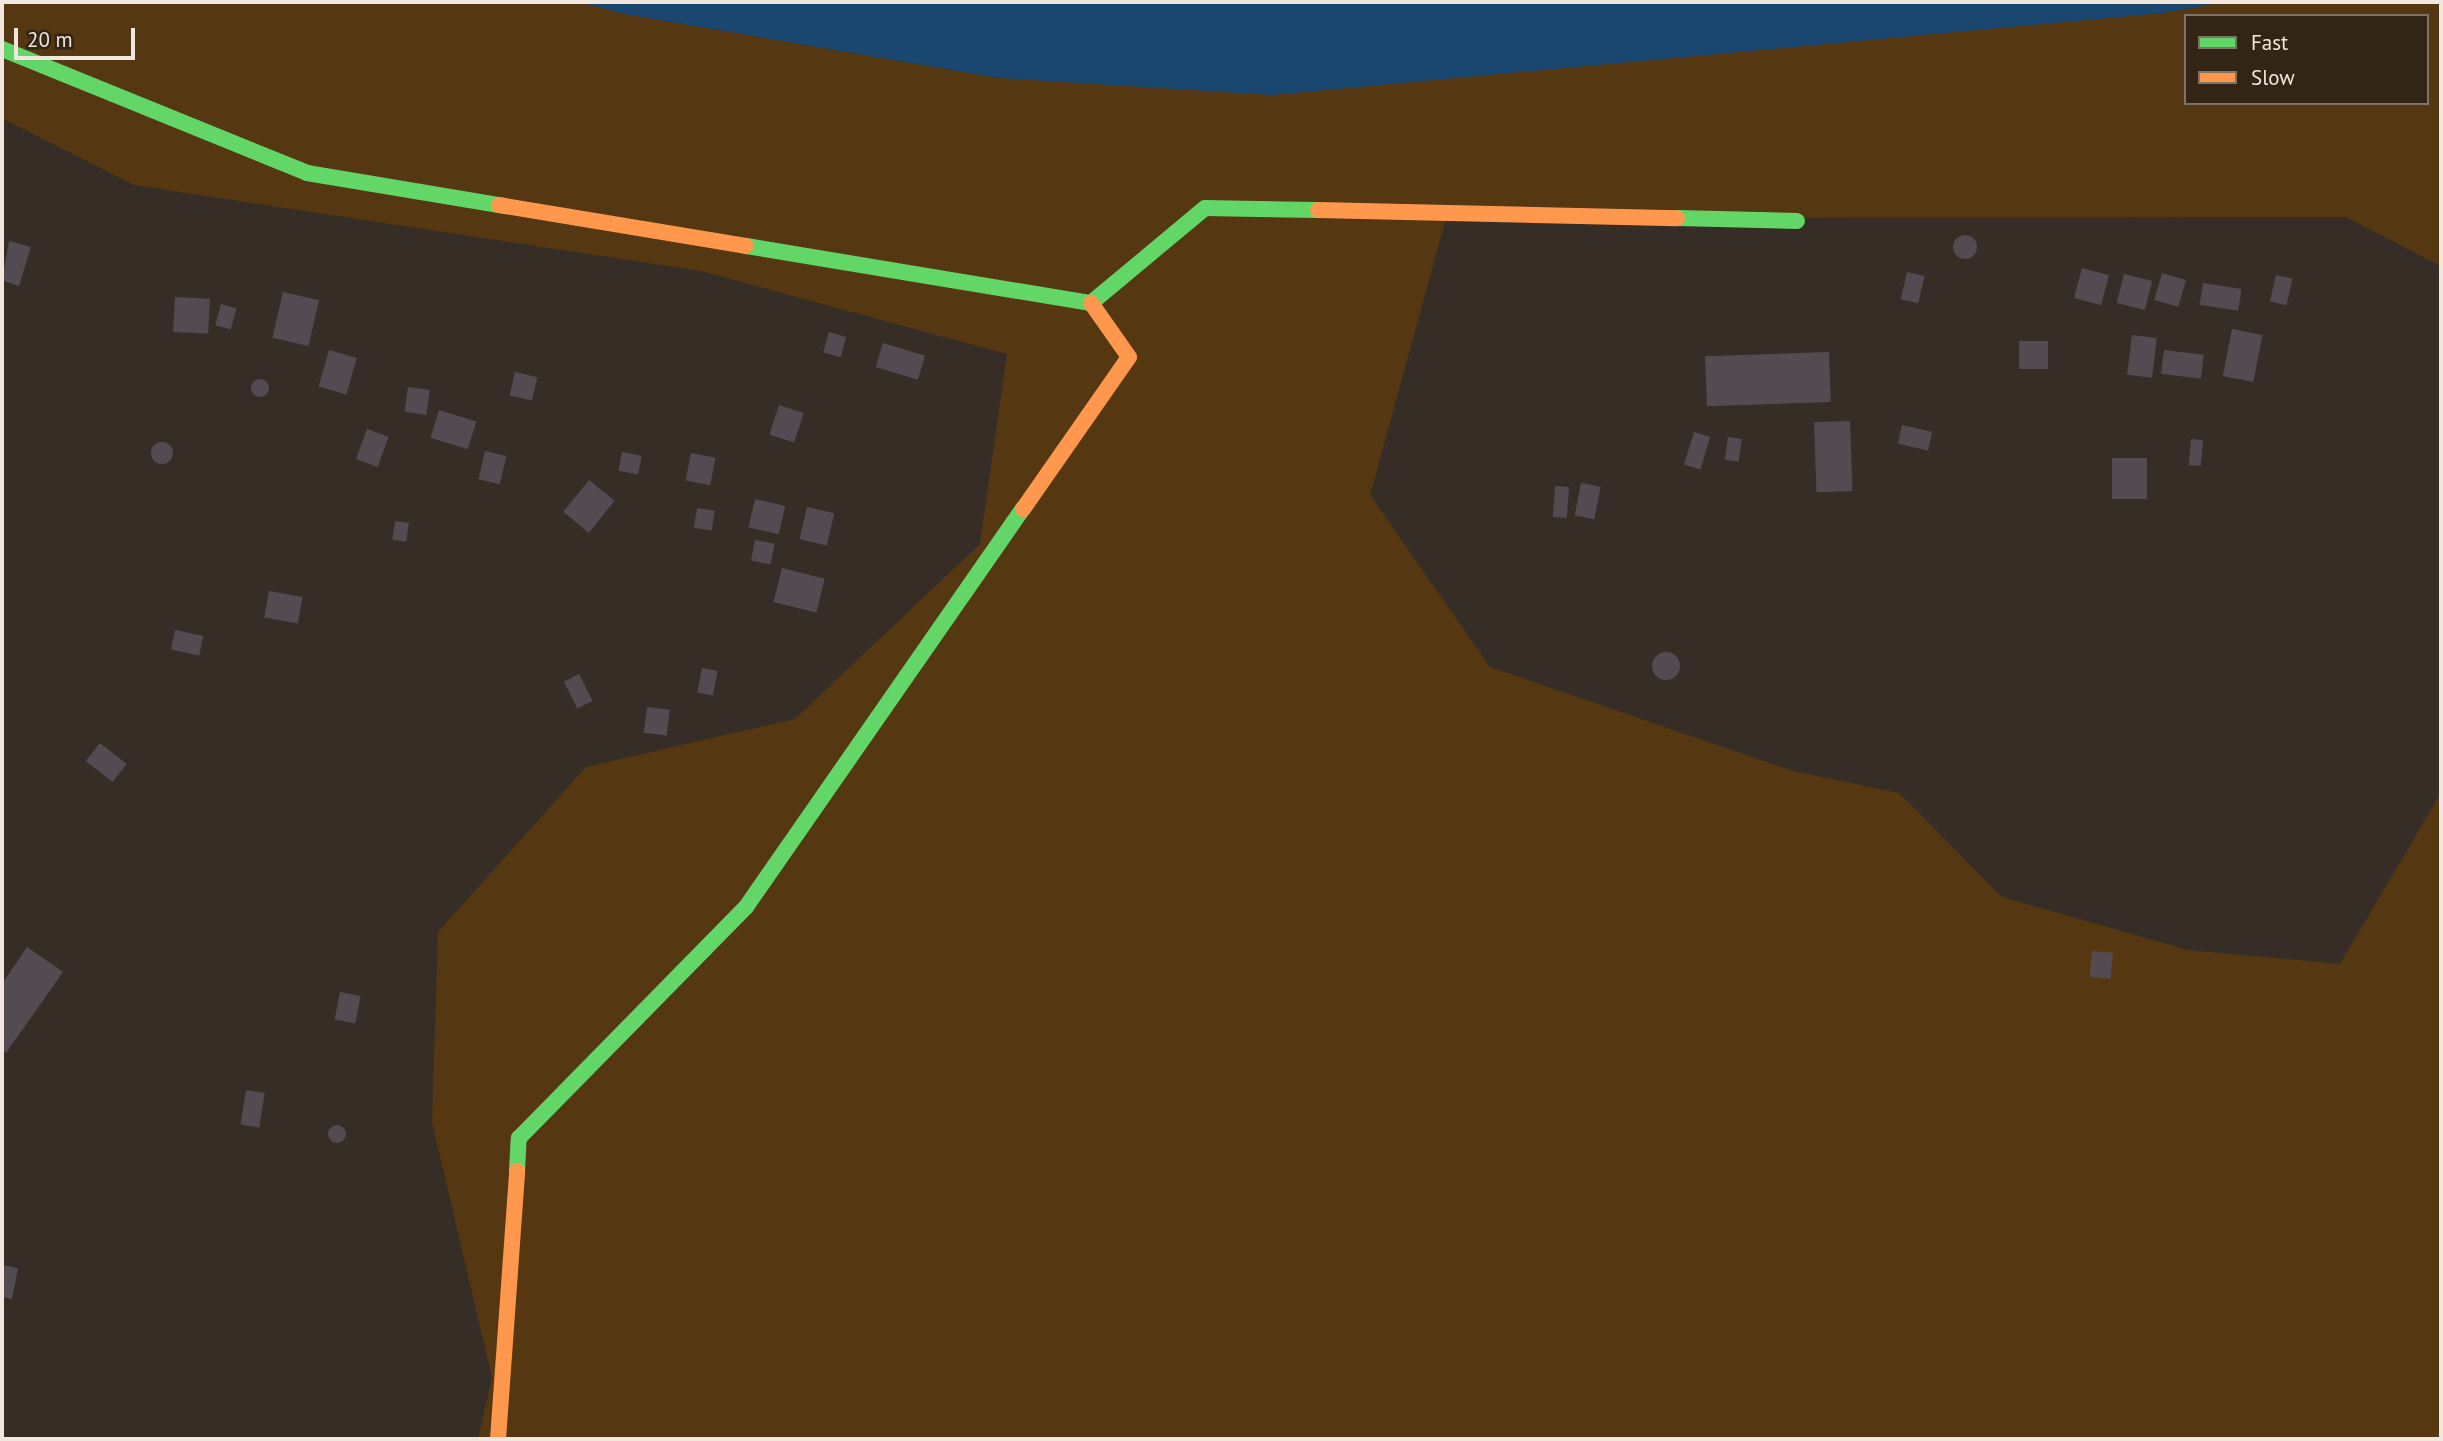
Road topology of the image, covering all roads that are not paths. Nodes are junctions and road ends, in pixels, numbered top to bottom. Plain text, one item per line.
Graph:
1 (2, 49) edge
2 (1797, 221) dead end
3 (1091, 303) junction
4 (498, 1439) edge

1 - 3 street
2 - 3 street
3 - 4 street

